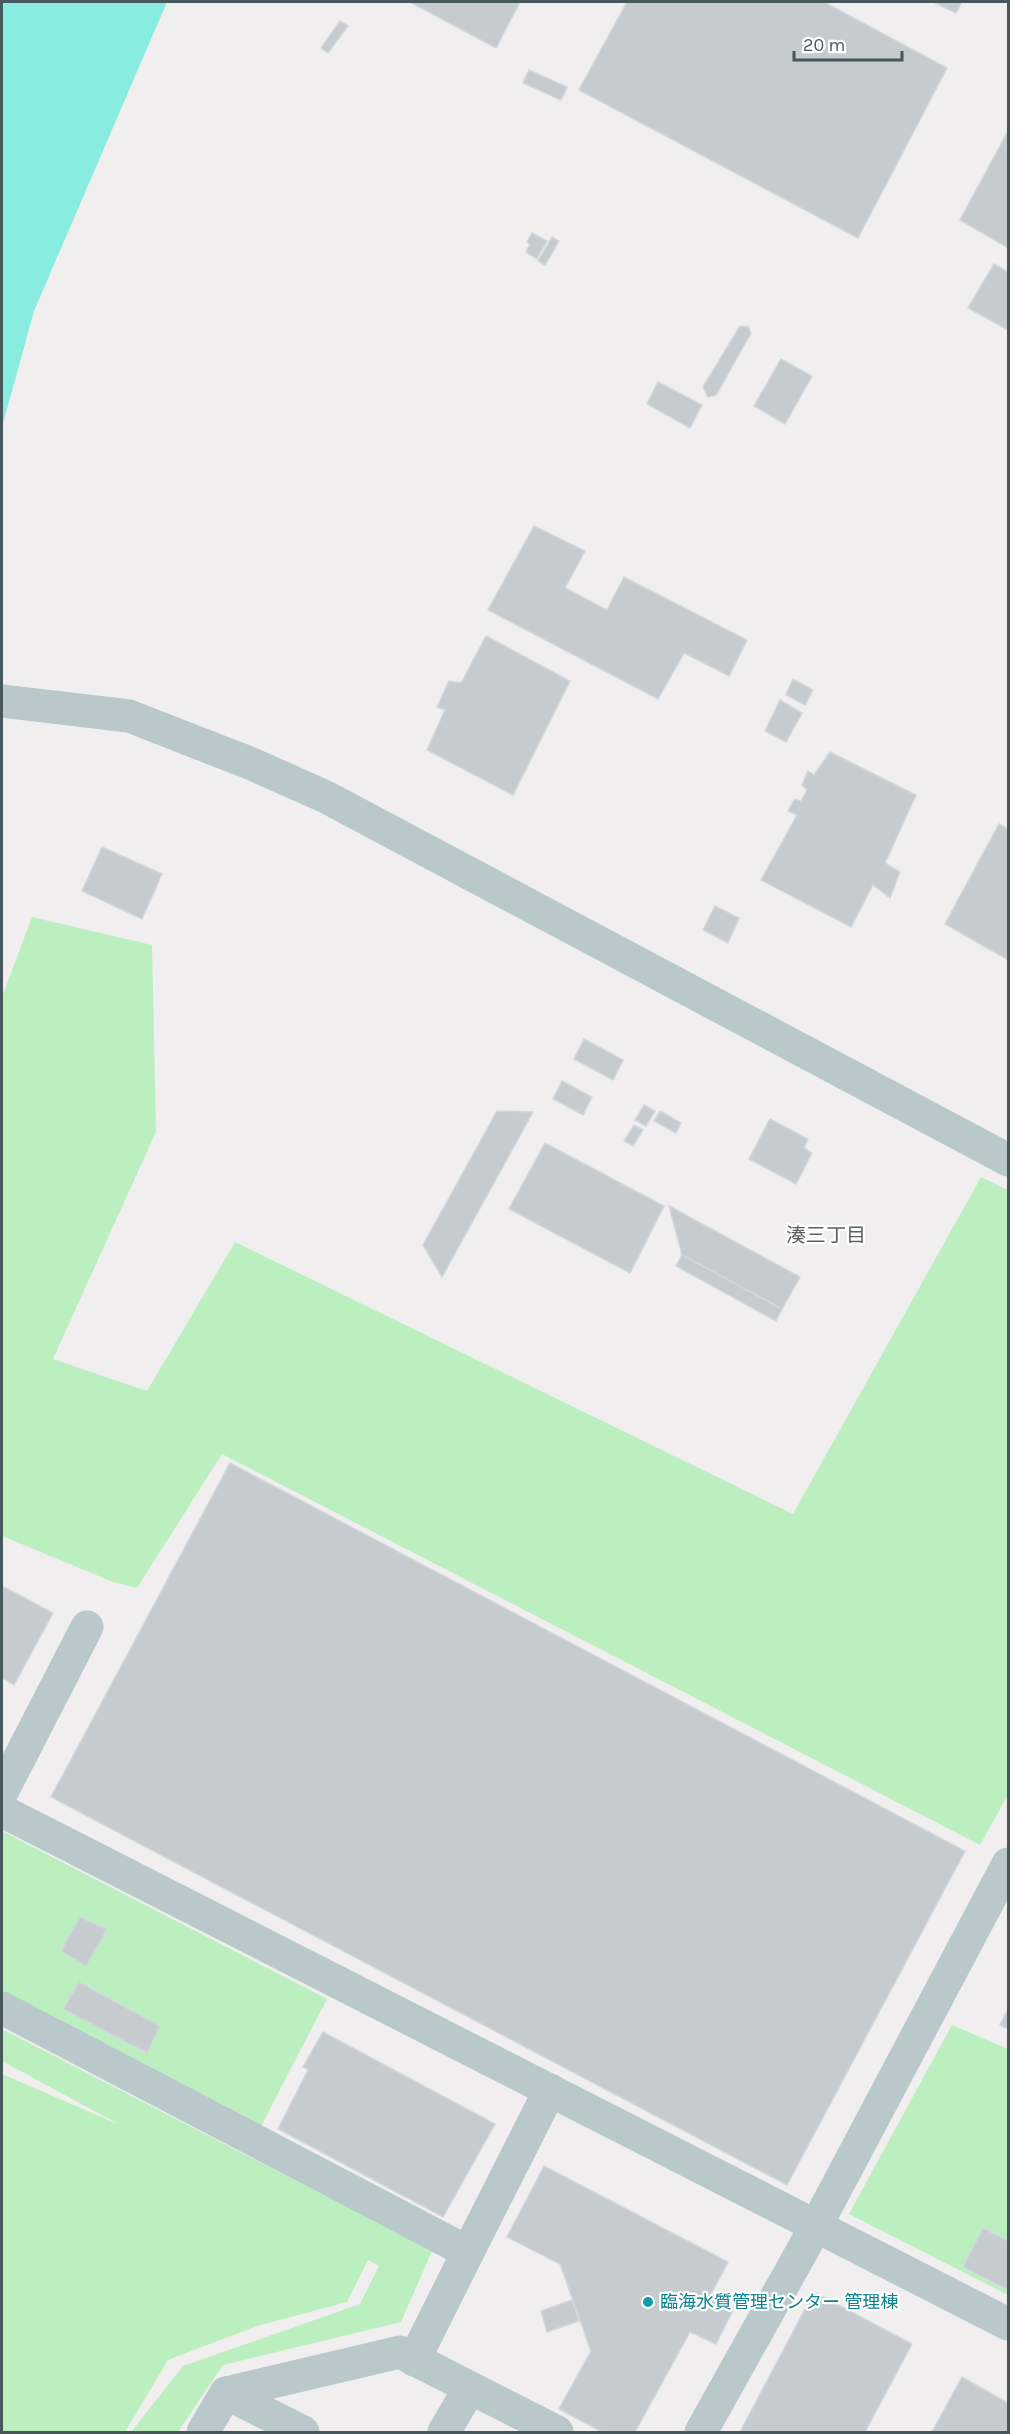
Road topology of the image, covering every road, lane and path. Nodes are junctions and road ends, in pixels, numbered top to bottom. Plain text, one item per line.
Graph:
1 (2, 701) edge
2 (1008, 1160) edge
3 (87, 1627) dead end
4 (2, 1792) edge
5 (2, 1810) edge
6 (1008, 1864) edge
7 (2, 2008) edge
8 (550, 2090) junction
9 (816, 2226) junction
10 (468, 2252) junction
11 (1008, 2324) edge
12 (414, 2360) junction
13 (470, 2388) junction
14 (225, 2393) junction
15 (296, 2431) edge
16 (203, 2433) edge
17 (444, 2433) edge
18 (557, 2433) edge
19 (701, 2433) edge

1 - 2 street
3 - 4 street
5 - 8 street
6 - 9 street
7 - 10 street
8 - 9 street
8 - 10 street
9 - 11 street
9 - 19 street
10 - 12 street
12 - 13 street
12 - 14 street
13 - 17 street
13 - 18 street
14 - 15 street
14 - 16 street

